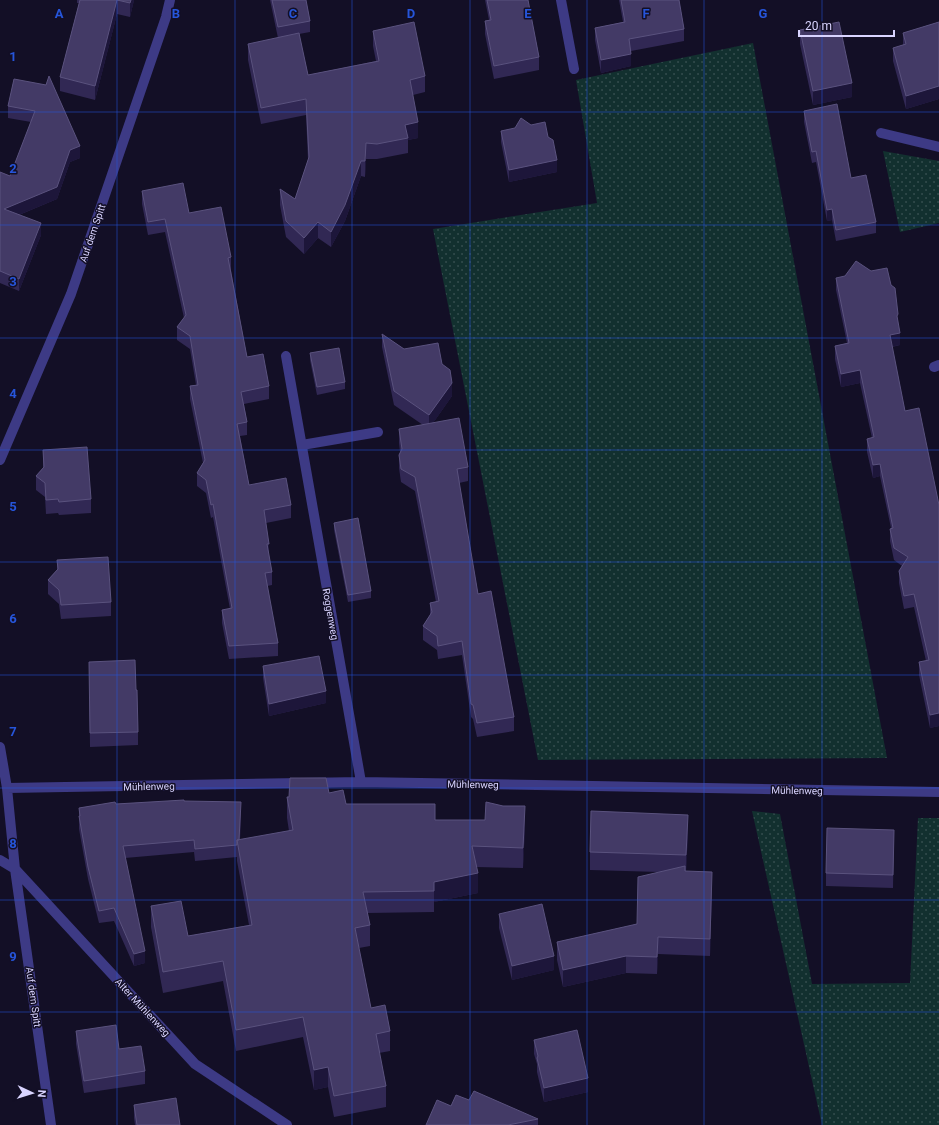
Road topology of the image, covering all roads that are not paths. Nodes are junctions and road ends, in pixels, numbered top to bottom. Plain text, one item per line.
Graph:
1 (170, 0) edge
2 (561, 0) edge
3 (574, 69) dead end
4 (881, 133) dead end
5 (939, 147) edge
6 (286, 356) dead end
7 (378, 432) dead end
8 (302, 445) junction
9 (0, 460) edge
10 (0, 747) edge
11 (361, 782) junction
12 (7, 788) junction
13 (939, 792) edge
14 (0, 860) edge
15 (16, 869) junction
16 (51, 1125) edge
17 (288, 1125) edge

1 - 9 street, Auf dem Spitt
2 - 3 street
4 - 5 street
6 - 8 street, Roggenweg
7 - 8 street
8 - 11 street, Roggenweg
10 - 12 street, Auf dem Spitt
11 - 12 street, Mühlenweg
11 - 13 street, Mühlenweg
12 - 15 street, Auf dem Spitt
14 - 15 street
15 - 16 street, Auf dem Spitt
15 - 17 street, Alter Mühlenweg

